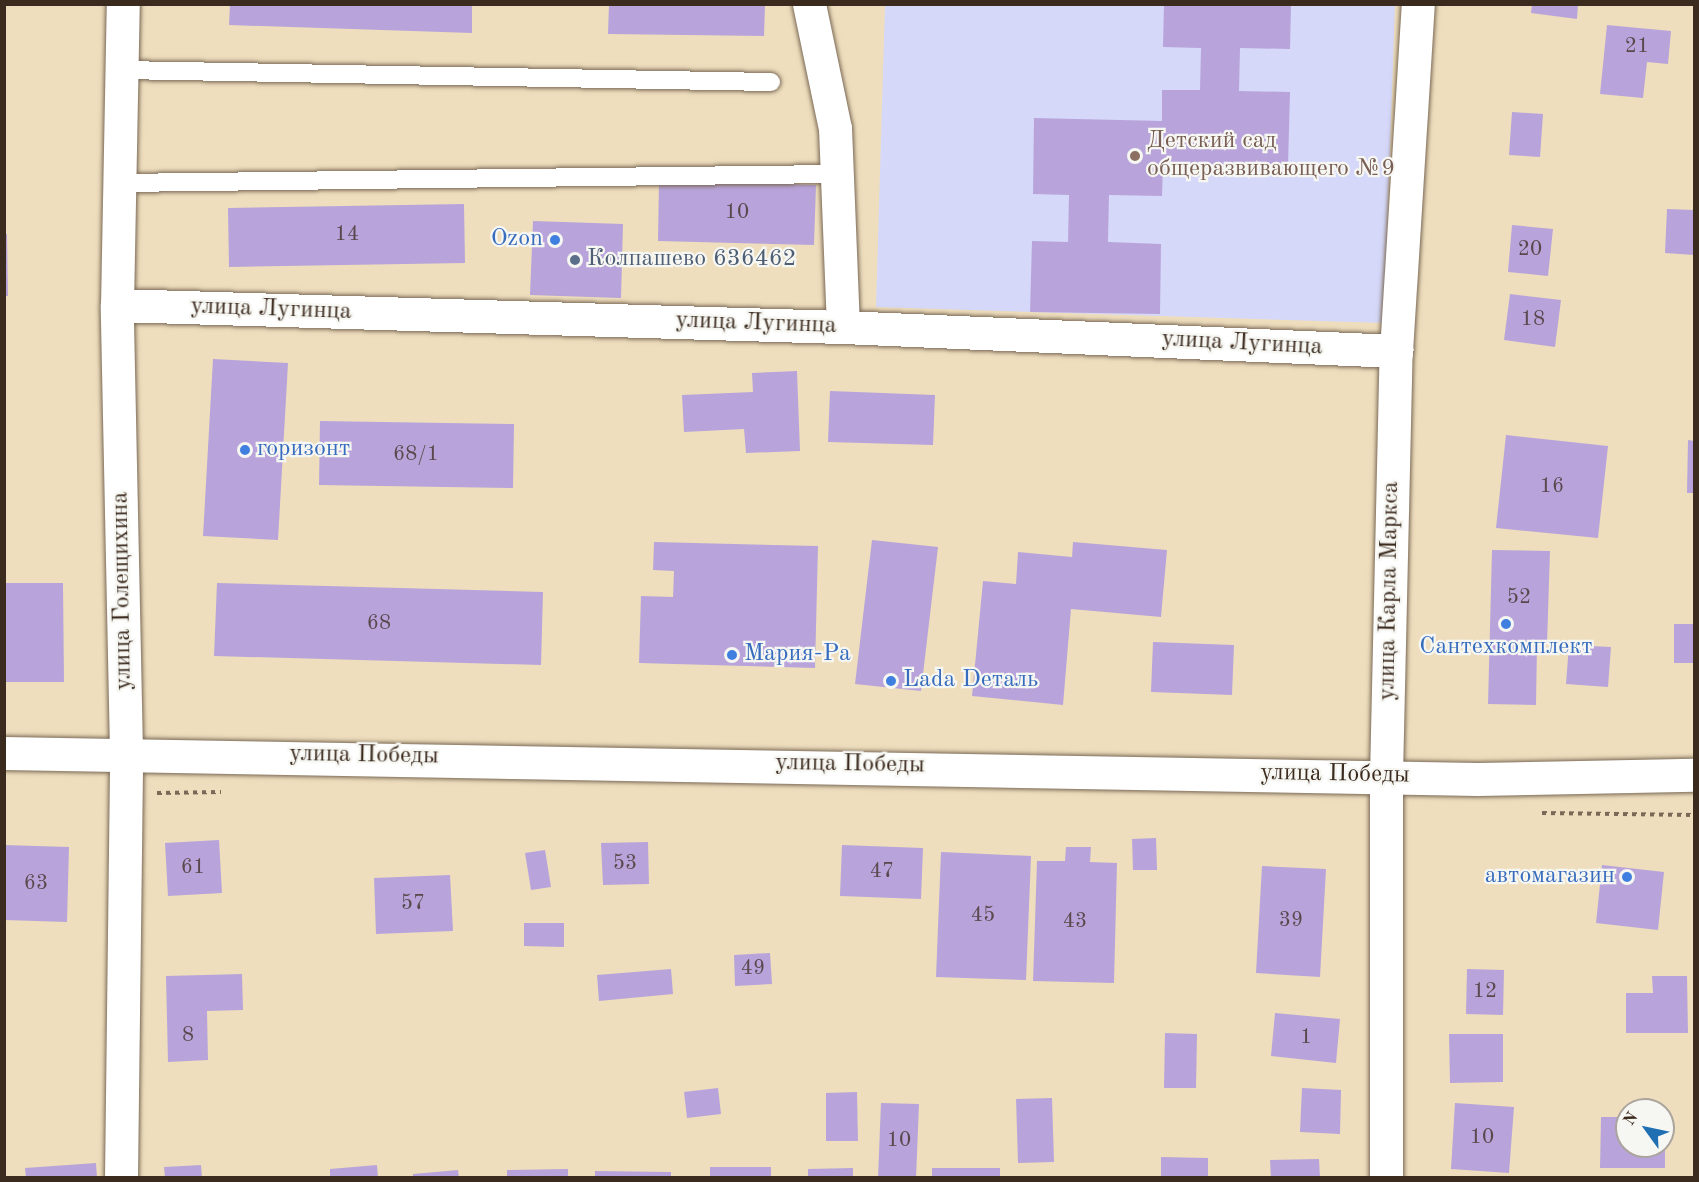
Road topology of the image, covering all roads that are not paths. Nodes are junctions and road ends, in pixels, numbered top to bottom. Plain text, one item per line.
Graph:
1 (123, 4) edge
2 (808, 4) edge
3 (1418, 4) edge
4 (122, 70) junction
5 (771, 82) dead end
6 (835, 174) junction
7 (119, 183) junction
8 (117, 306) junction
9 (843, 327) junction
10 (1396, 351) junction
11 (126, 751) junction
12 (4, 753) edge
13 (1695, 775) edge
14 (1386, 776) junction
15 (121, 1178) edge
16 (1386, 1178) edge

1 - 4 street, улица Голещихина
2 - 6 street
3 - 10 street, улица Карла Маркса
4 - 5 lane
4 - 7 street, улица Голещихина
6 - 7 lane
6 - 9 street
7 - 8 street, улица Голещихина
8 - 9 street, улица Лугинца
8 - 11 street, улица Голещихина
9 - 10 street, улица Лугинца
10 - 14 street, улица Карла Маркса
11 - 12 street, улица Победы
11 - 14 street, улица Победы
11 - 15 street, улица Голещихина
13 - 14 street, улица Победы
14 - 16 street, улица Карла Маркса

